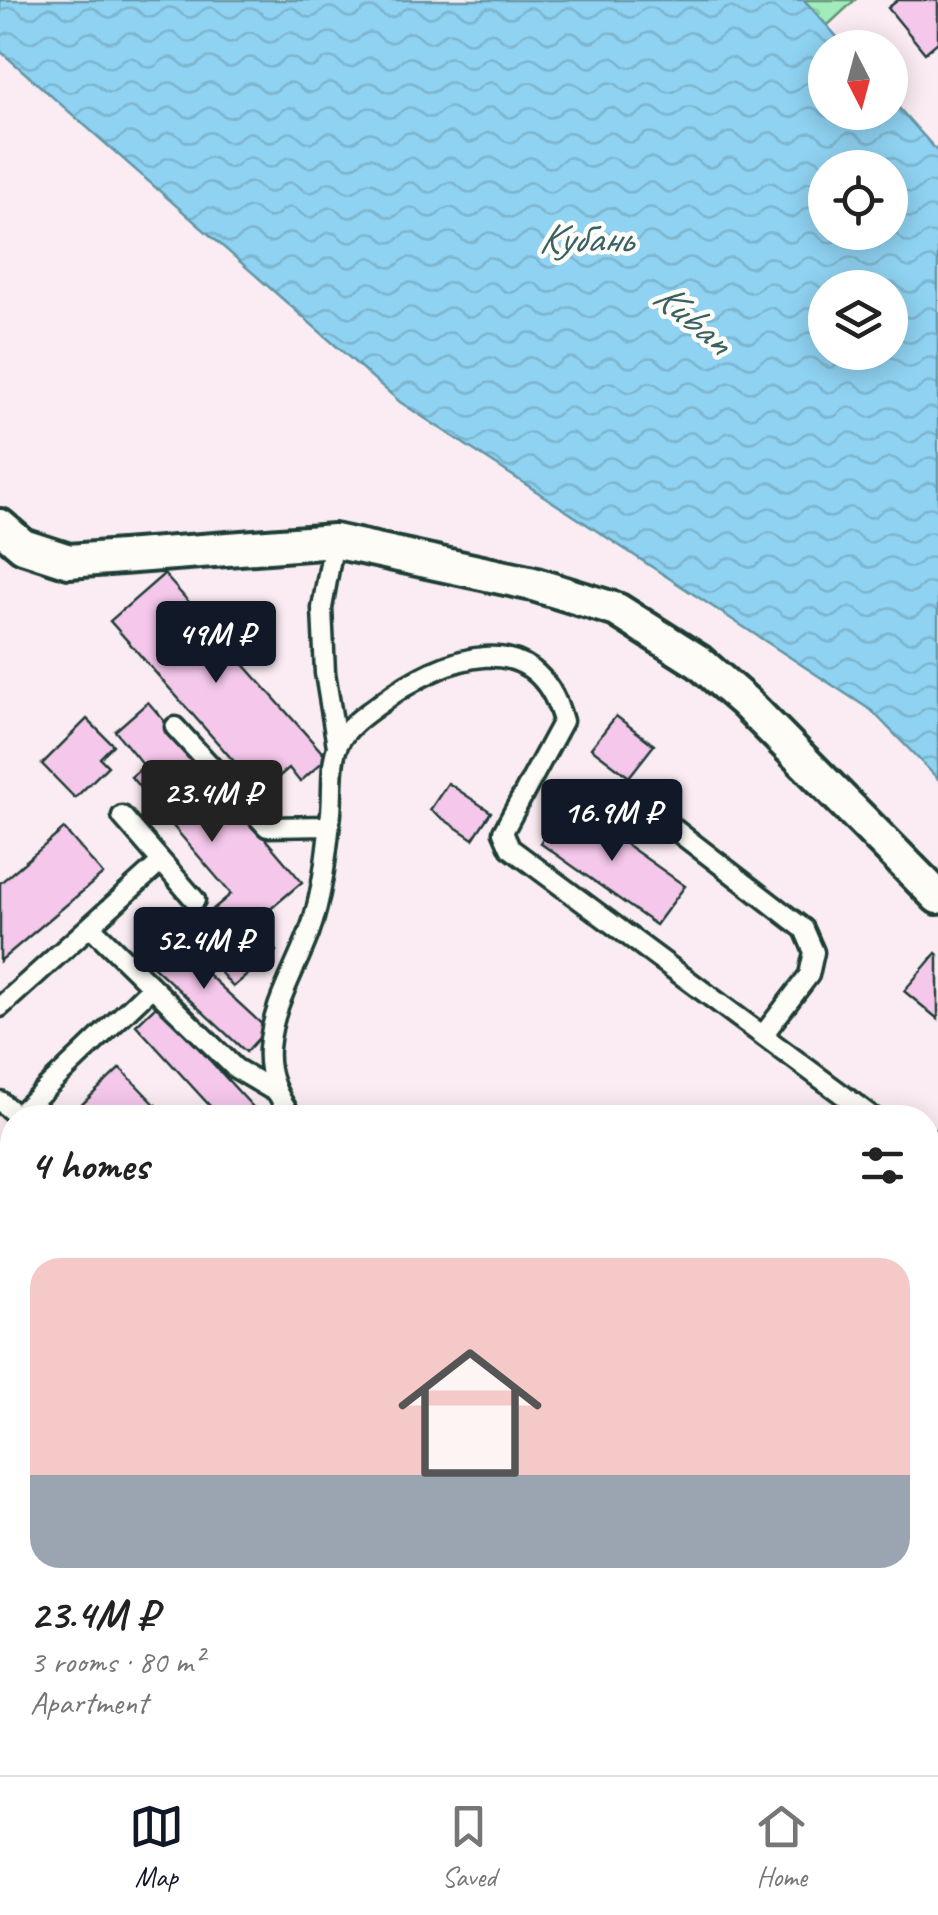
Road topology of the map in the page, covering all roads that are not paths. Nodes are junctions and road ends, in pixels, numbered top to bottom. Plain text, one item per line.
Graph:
1 (0, 526) edge
2 (334, 541) junction
3 (174, 727) dead end
4 (337, 746) junction
5 (651, 812) dead end
6 (122, 816) dead end
7 (330, 826) junction
8 (160, 862) junction
9 (938, 897) edge
10 (195, 900) dead end
11 (90, 926) junction
12 (152, 987) junction
13 (0, 1007) edge
14 (763, 1035) junction
15 (274, 1092) junction
16 (28, 1105) edge
17 (284, 1105) edge
18 (857, 1105) edge

1 - 2 street
2 - 4 lane
2 - 9 street
3 - 7 lane
4 - 7 lane
4 - 14 lane
5 - 14 lane
6 - 8 lane
7 - 15 lane
8 - 10 lane
8 - 11 lane
11 - 12 lane
11 - 13 lane
12 - 15 lane
12 - 16 lane
14 - 18 lane
15 - 17 lane

